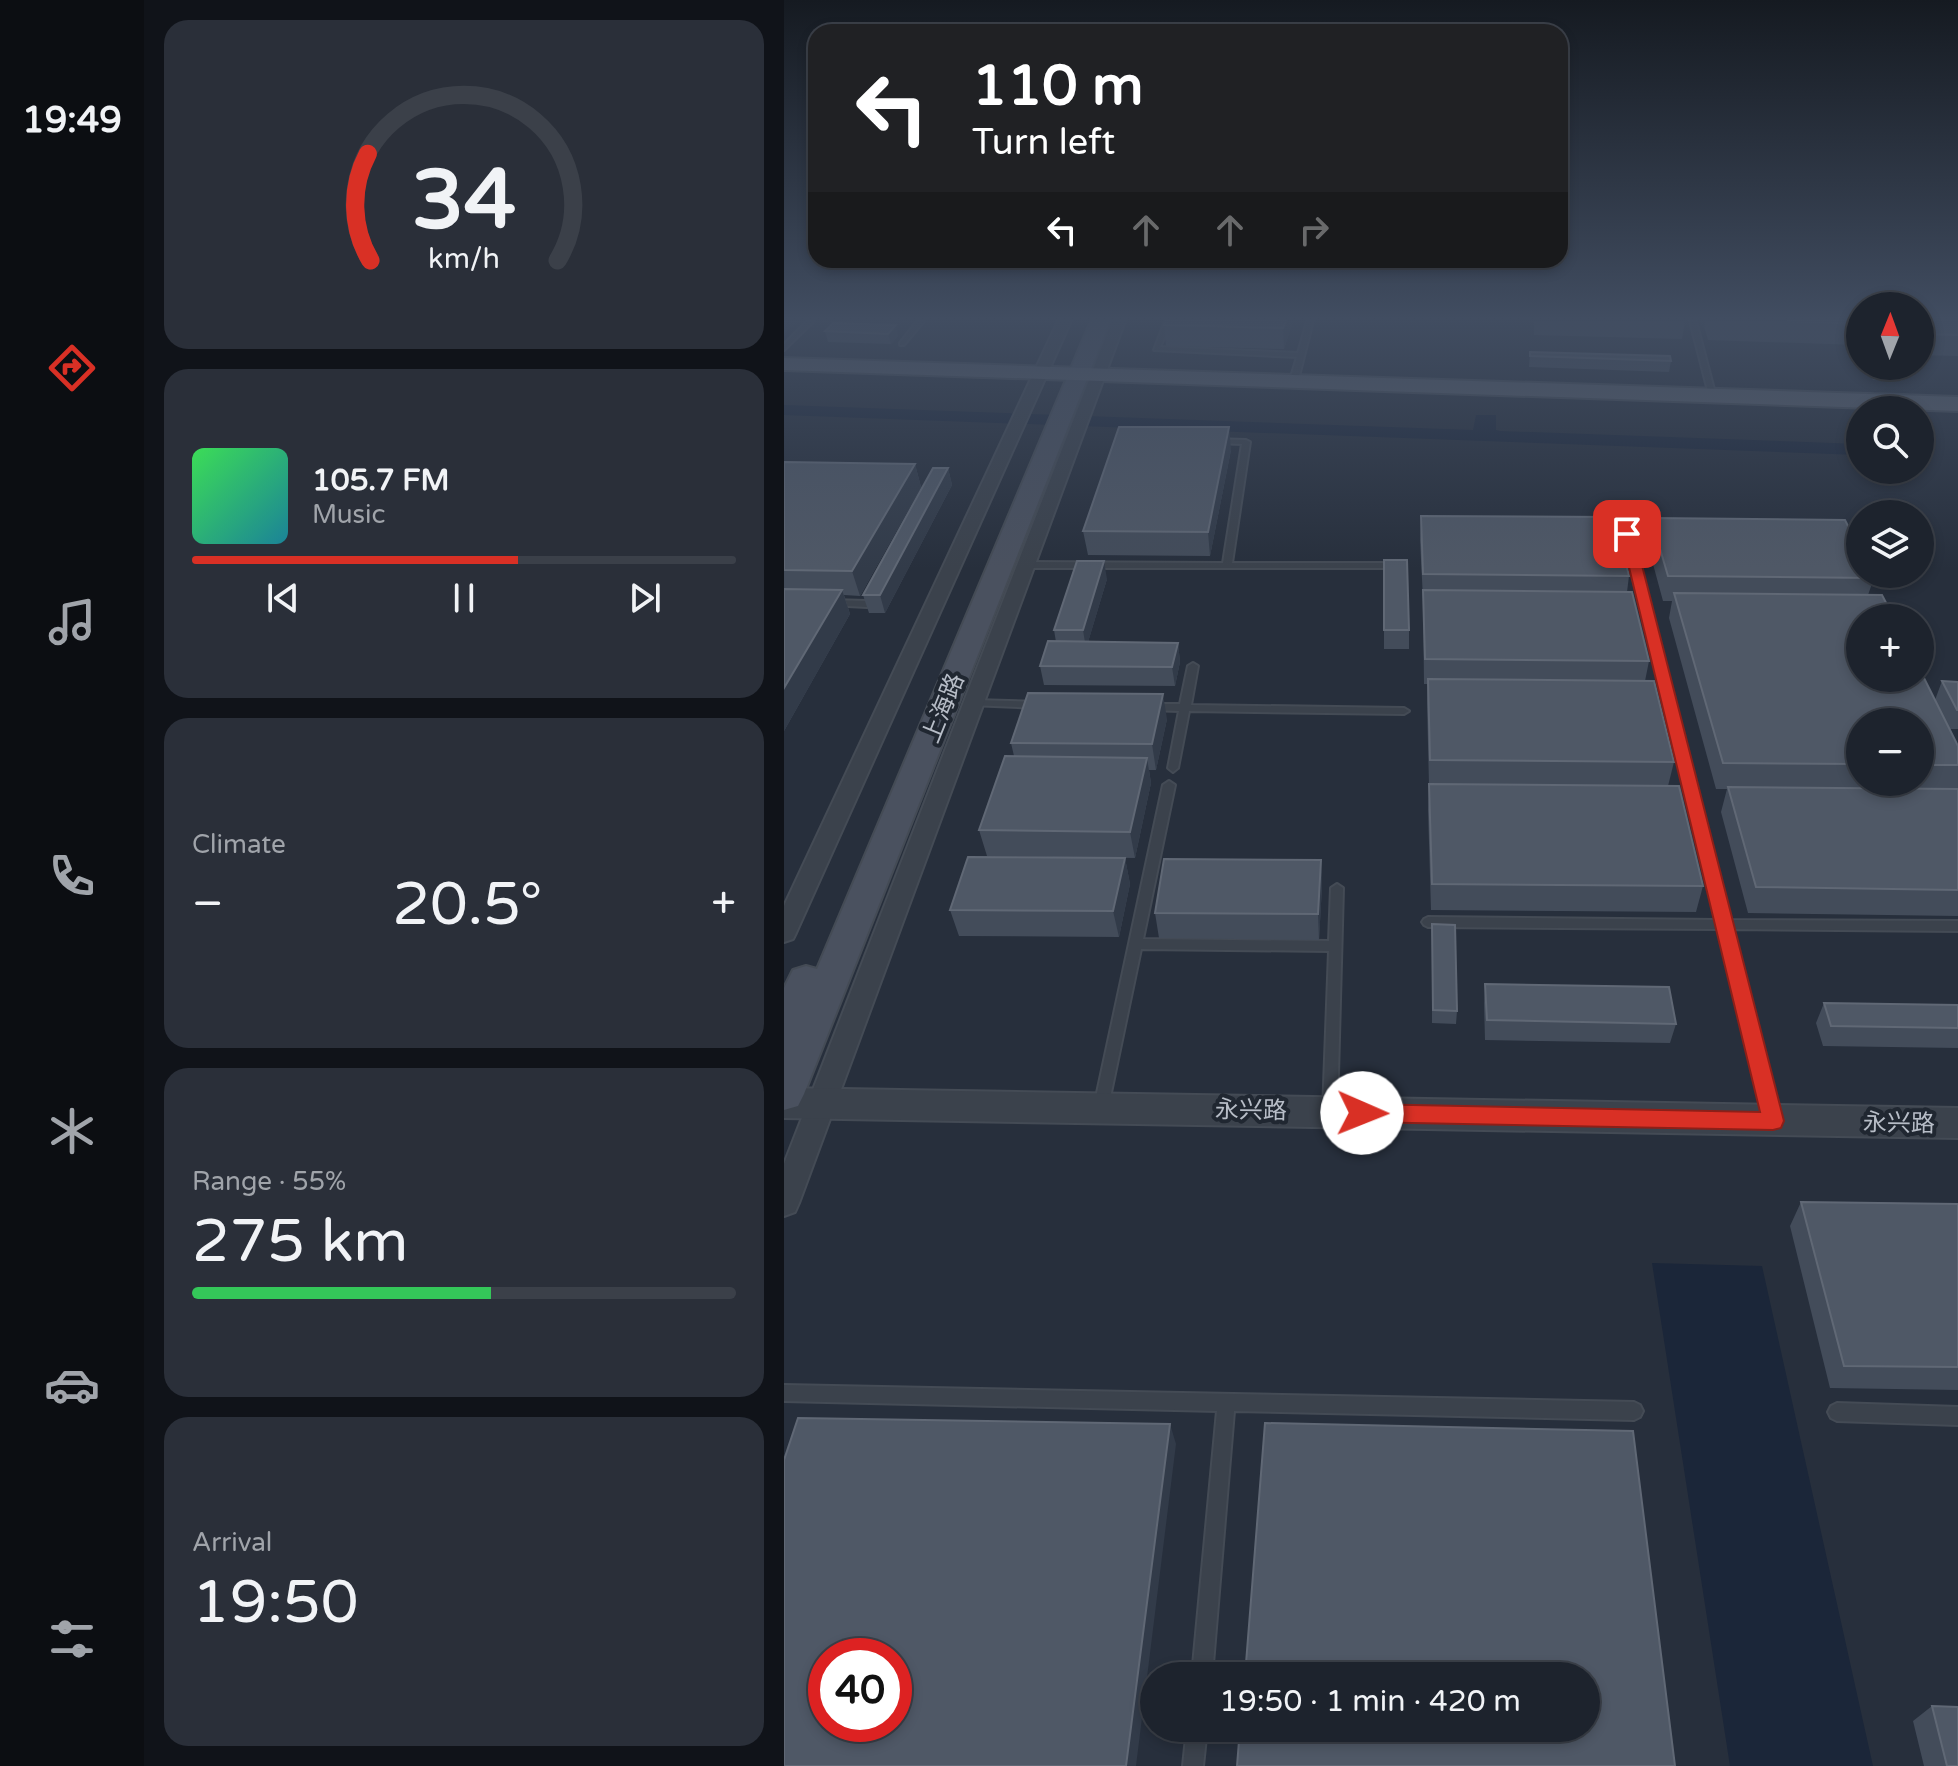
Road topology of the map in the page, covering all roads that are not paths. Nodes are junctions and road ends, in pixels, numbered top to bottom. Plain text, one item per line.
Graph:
1 (1057, 403) edge
2 (1059, 403) edge
3 (1060, 403) edge
4 (1064, 403) edge
5 (1590, 403) edge
6 (1846, 414) edge
7 (1934, 417) edge
8 (1958, 418) edge
9 (1202, 441) edge
10 (1612, 534) edge
11 (1627, 534) junction
12 (1673, 535) edge
13 (1026, 565) junction
14 (1227, 566) junction
15 (1382, 566) edge
16 (825, 603) edge
17 (867, 604) edge
18 (1193, 666) dead end
19 (974, 703) junction
20 (1049, 705) edge
21 (1140, 707) edge
22 (1185, 708) junction
23 (1404, 711) dead end
24 (1173, 768) dead end
25 (1169, 785) dead end
26 (1337, 888) dead end
27 (1428, 922) dead end
28 (1724, 924) junction
29 (1958, 926) edge
30 (784, 933) edge
31 (1136, 944) junction
32 (1336, 946) junction
33 (784, 1031) edge
34 (784, 1094) edge
35 (784, 1103) edge
36 (822, 1104) junction
37 (1101, 1107) junction
38 (1330, 1112) junction
39 (1773, 1121) junction
40 (1958, 1123) edge
41 (784, 1203) edge
42 (784, 1393) edge
43 (1226, 1403) junction
44 (1634, 1411) dead end
45 (1837, 1412) dead end
46 (1958, 1416) edge
47 (1203, 1662) edge
48 (1196, 1742) edge
49 (1193, 1766) edge

1 - 30 street
2 - 33 main road, 上海路
3 - 34 main road, 上海路
4 - 13 street
5 - 6 main road
7 - 8 main road
9 - 14 lane
10 - 11 lane
11 - 12 lane
11 - 28 lane
13 - 14 lane
13 - 19 street
14 - 15 lane
16 - 17 lane
18 - 22 lane
19 - 20 lane
19 - 36 street
21 - 22 lane
22 - 23 lane
22 - 24 lane
25 - 31 lane
26 - 32 lane
27 - 28 lane
28 - 29 lane
28 - 39 lane
31 - 32 lane
31 - 37 lane
32 - 38 lane
35 - 36 street, 永兴路
36 - 37 street, 永兴路
36 - 41 street
37 - 38 street, 永兴路
38 - 39 street, 永兴路
39 - 40 street, 永兴路
42 - 43 lane
43 - 44 lane
43 - 47 lane
45 - 46 lane
48 - 49 lane

